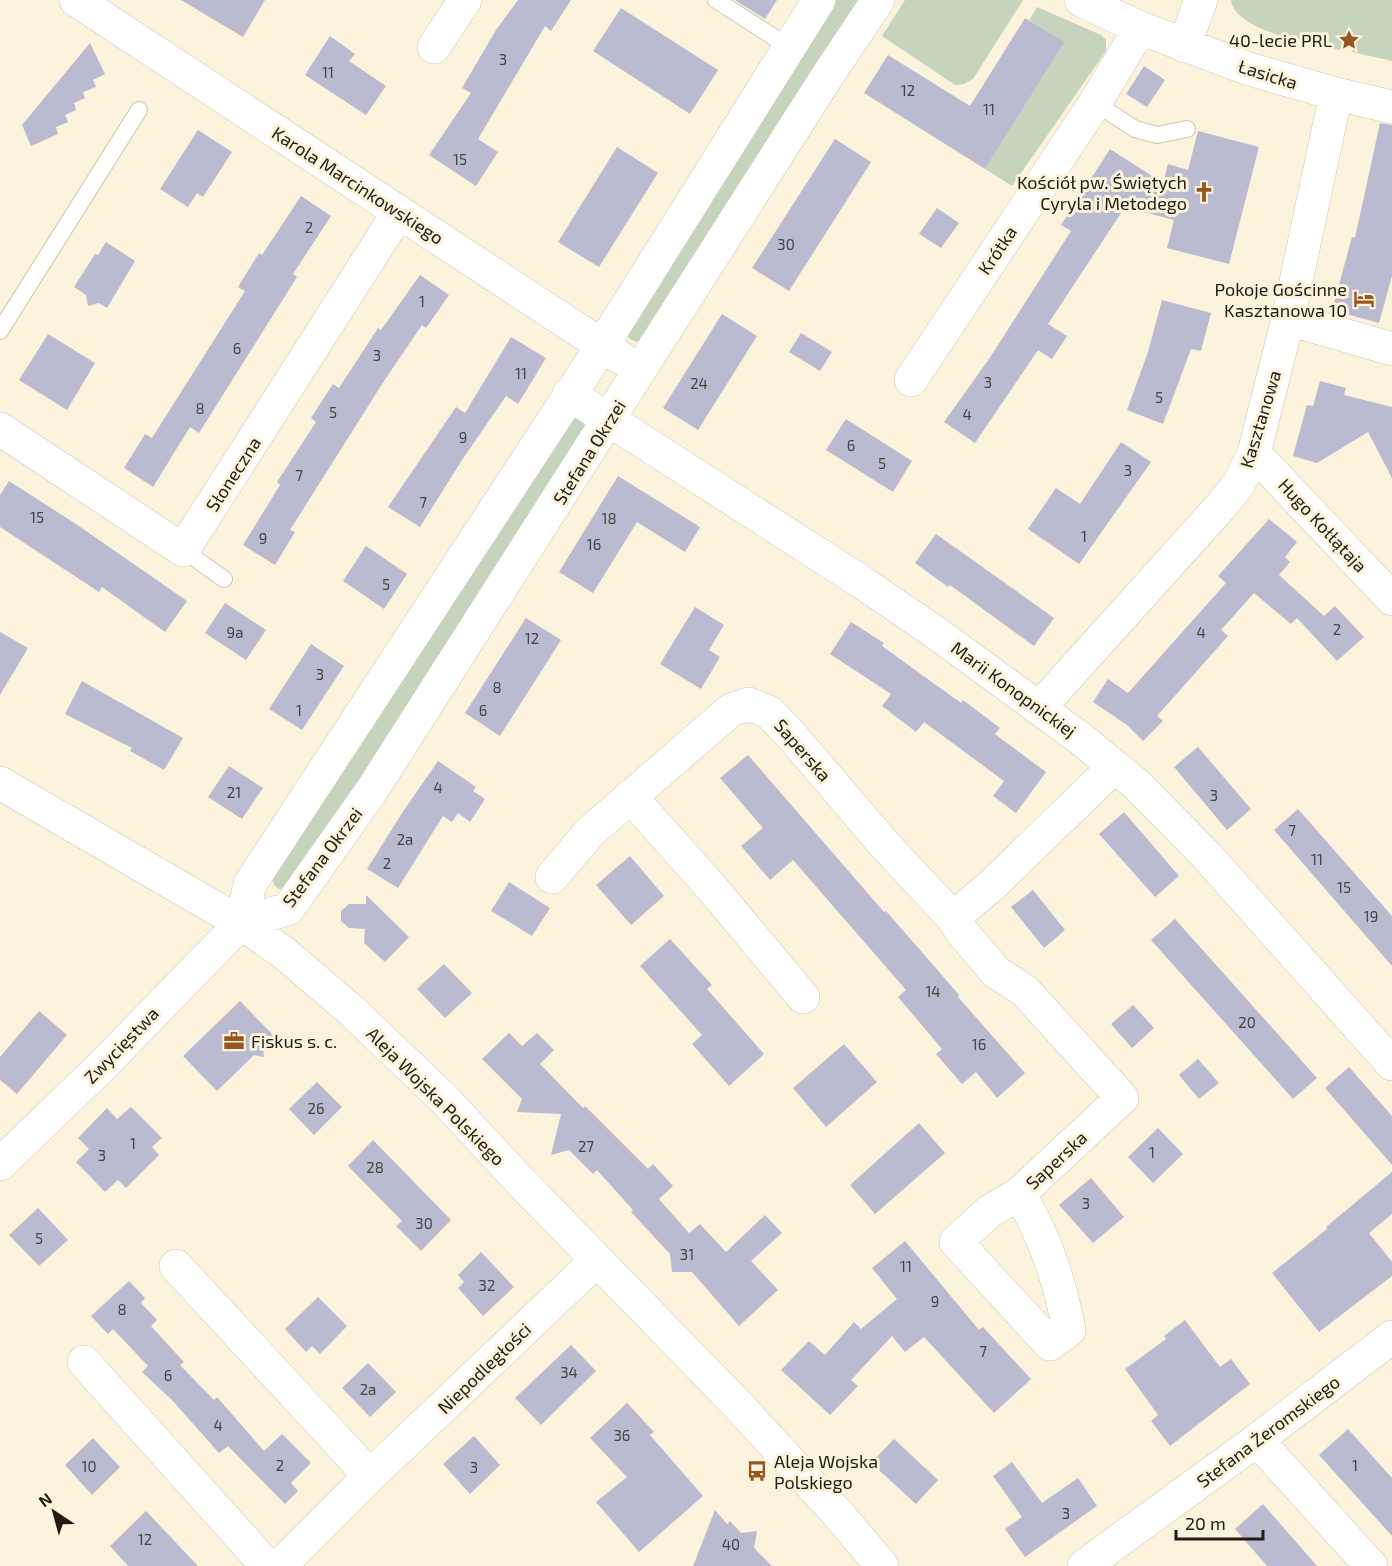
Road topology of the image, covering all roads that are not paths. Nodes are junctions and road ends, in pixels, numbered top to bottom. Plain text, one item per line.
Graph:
1 (76, 0) edge
2 (465, 0) edge
3 (716, 0) edge
4 (819, 0) edge
5 (878, 0) edge
6 (1082, 0) edge
7 (1201, 0) edge
8 (1140, 28) junction
9 (1184, 46) junction
10 (434, 47) dead end
11 (789, 47) junction
12 (1336, 94) junction
13 (1095, 103) junction
14 (1392, 107) edge
15 (139, 110) dead end
16 (1187, 129) dead end
17 (399, 212) junction
18 (1288, 319) junction
19 (0, 331) edge
20 (602, 346) junction
21 (1392, 349) edge
22 (640, 369) junction
23 (911, 380) dead end
24 (569, 394) junction
25 (610, 419) junction
26 (0, 429) edge
27 (1254, 453) junction
28 (183, 550) junction
29 (224, 579) dead end
30 (1392, 598) edge
31 (1039, 708) junction
32 (1114, 767) junction
33 (0, 783) edge
34 (630, 796) junction
35 (552, 877) dead end
36 (953, 918) junction
37 (241, 923) junction
38 (803, 997) dead end
39 (1392, 1064) edge
40 (0, 1164) edge
41 (1019, 1194) dead end
42 (597, 1260) junction
43 (176, 1266) dead end
44 (1392, 1337) edge
45 (84, 1362) dead end
46 (1257, 1440) junction
47 (370, 1476) junction
48 (267, 1566) edge
49 (280, 1566) edge
50 (882, 1566) edge
51 (1084, 1566) edge
52 (1371, 1566) edge

1 - 17 street, Karola Marcinkowskiego
2 - 10 street
3 - 11 lane
4 - 11 street
5 - 22 street, Stefana Okrzei
6 - 8 street, Łasicka
7 - 9 street
8 - 9 street, Łasicka
8 - 13 street, Krótka
9 - 12 street, Łasicka
11 - 20 street
12 - 14 street, Łasicka
12 - 18 street, Kasztanowa
13 - 16 lane
13 - 23 street, Krótka
15 - 19 lane
17 - 20 street, Karola Marcinkowskiego
17 - 28 street, Słoneczna
18 - 21 street
18 - 27 street, Kasztanowa
20 - 22 street, Karola Marcinkowskiego
20 - 24 street
22 - 25 street, Stefana Okrzei
24 - 25 street, Marii Konopnickiej
24 - 37 street
25 - 31 street, Marii Konopnickiej
25 - 37 street, Stefana Okrzei
26 - 28 street
27 - 30 street, Hugo Kołłątaja
27 - 31 street, Kasztanowa
28 - 29 lane
31 - 32 street, Marii Konopnickiej
32 - 36 street
32 - 39 street, Marii Konopnickiej
33 - 37 street, Aleja Wojska Polskiego
34 - 35 street, Saperska
34 - 36 street, Saperska
34 - 38 street
36 - 41 street, Saperska
37 - 40 street, Zwycięstwa
37 - 42 street, Aleja Wojska Polskiego
42 - 47 street, Niepodległości
42 - 50 street, Aleja Wojska Polskiego
43 - 47 street
44 - 46 street, Stefana Żeromskiego
45 - 48 street
46 - 51 street, Stefana Żeromskiego
46 - 52 street
47 - 49 street, Niepodległości

